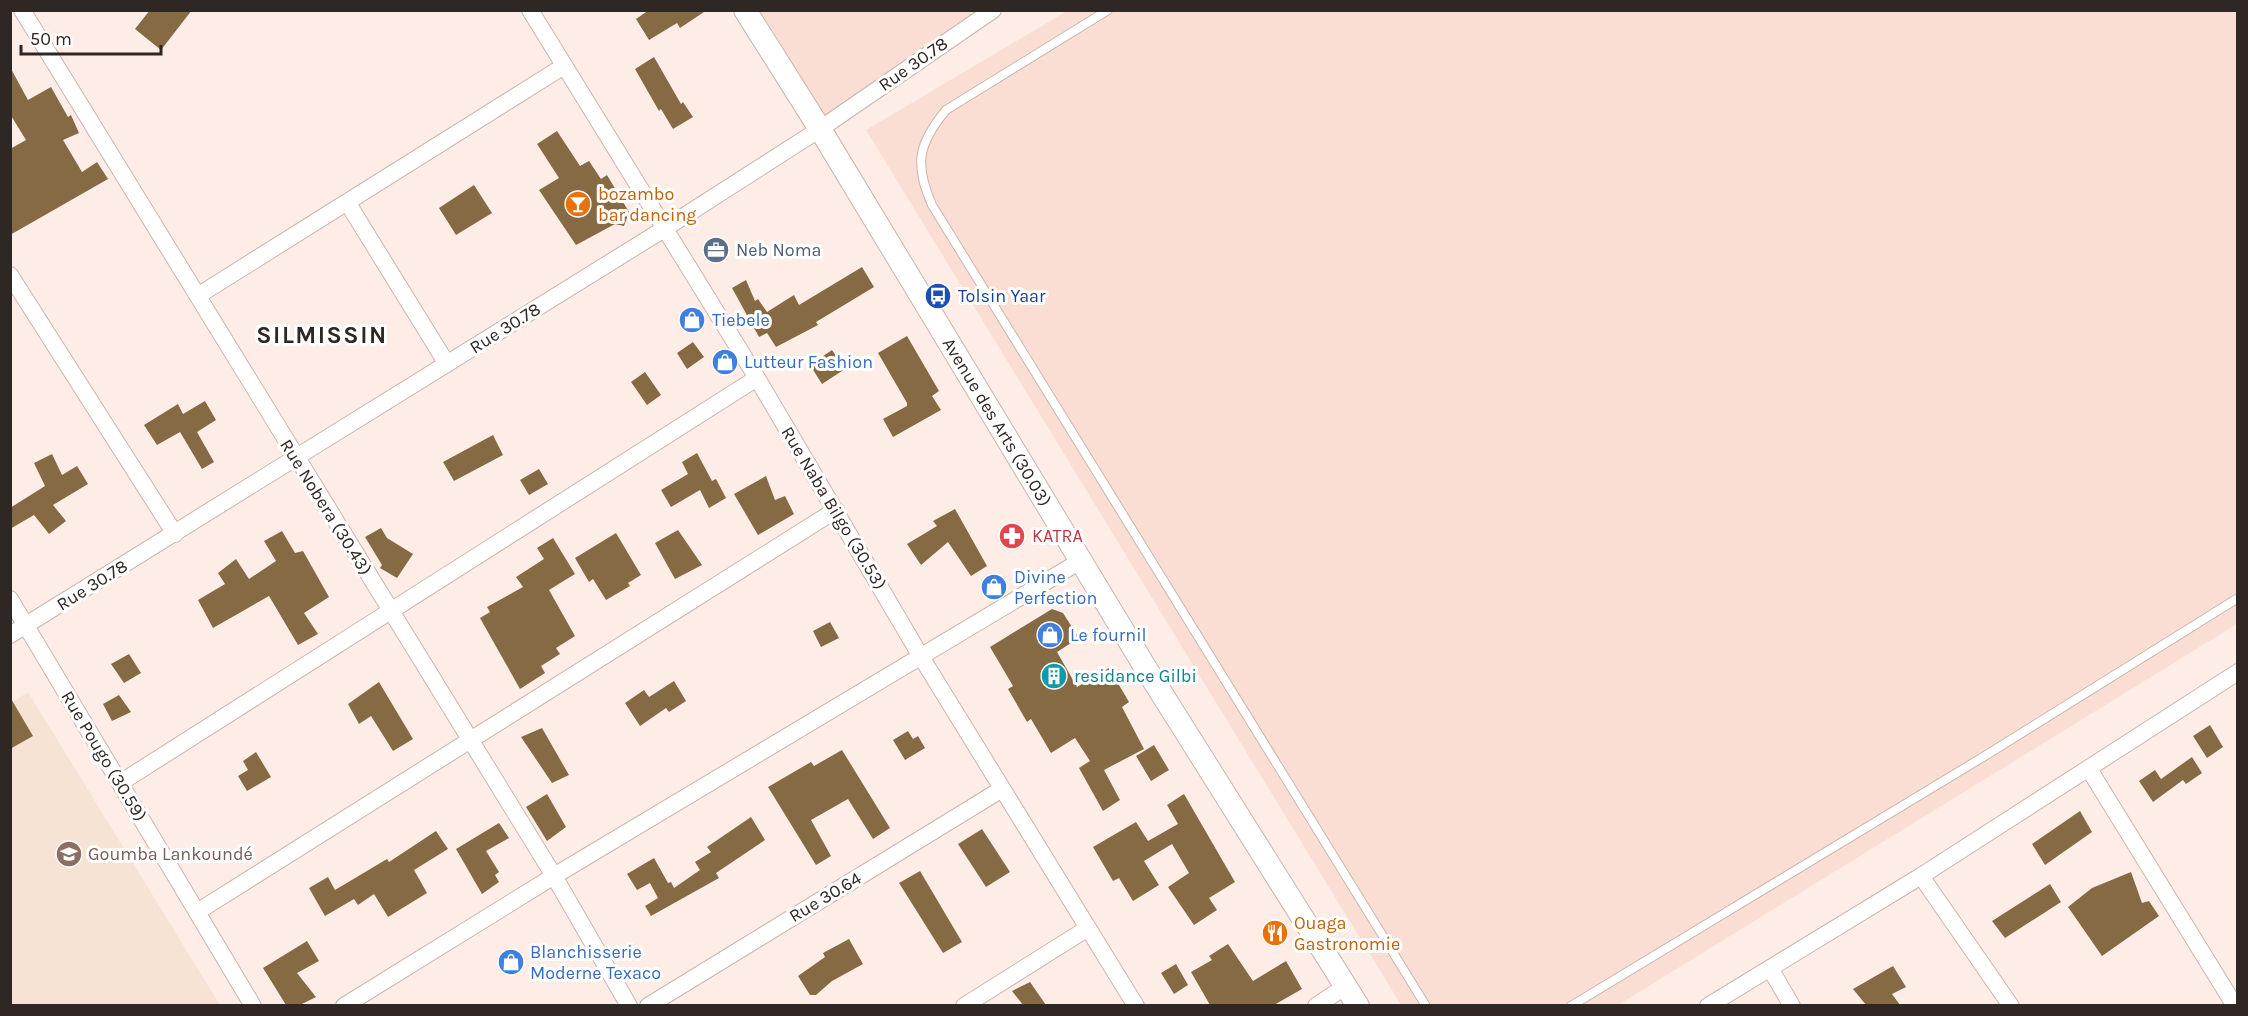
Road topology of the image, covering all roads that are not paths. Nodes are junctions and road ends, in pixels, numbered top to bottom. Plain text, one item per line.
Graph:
1 (22, 10) edge
2 (530, 10) edge
3 (745, 10) edge
4 (993, 10) edge
5 (1108, 10) edge
6 (564, 66) junction
7 (820, 129) junction
8 (347, 202) junction
9 (664, 229) junction
10 (10, 275) edge
11 (198, 295) junction
12 (447, 364) junction
13 (757, 378) junction
14 (296, 460) junction
15 (836, 510) junction
16 (175, 534) junction
17 (1082, 560) junction
18 (2238, 598) edge
19 (10, 599) edge
20 (391, 611) junction
21 (26, 626) junction
22 (10, 635) edge
23 (920, 655) junction
24 (2238, 672) edge
25 (471, 739) junction
26 (2089, 769) junction
27 (120, 783) junction
28 (1002, 789) junction
29 (554, 876) junction
30 (1921, 876) junction
31 (197, 912) junction
32 (1088, 928) junction
33 (1771, 970) junction
34 (1346, 986) junction
35 (253, 1005) edge
36 (344, 1005) edge
37 (629, 1005) edge
38 (648, 1005) edge
39 (965, 1005) edge
40 (1136, 1005) edge
41 (1316, 1005) edge
42 (1359, 1005) edge
43 (1426, 1005) edge
44 (1571, 1005) edge
45 (1708, 1005) edge
46 (1792, 1005) edge
47 (2011, 1005) edge
48 (2235, 1005) edge

1 - 11 street, Rue Nobera (30.43)
2 - 6 street, Rue Naba Bilgo (30.53)
3 - 7 street, Avenue des Arts (30.03)
4 - 7 street, Rue 30.78
5 - 43 lane
6 - 8 street
6 - 9 street, Rue Naba Bilgo (30.53)
7 - 9 street, Rue 30.78
7 - 17 street, Avenue des Arts (30.03)
8 - 11 street
8 - 12 street
9 - 12 street, Rue 30.78
9 - 13 street, Rue Naba Bilgo (30.53)
10 - 16 street
11 - 14 street, Rue Nobera (30.43)
12 - 14 street, Rue 30.78
13 - 15 street, Rue Naba Bilgo (30.53)
13 - 20 street
14 - 16 street, Rue 30.78
14 - 20 street, Rue Nobera (30.43)
15 - 23 street, Rue Naba Bilgo (30.53)
15 - 25 street
16 - 21 street, Rue 30.78
17 - 23 street
17 - 34 street, Avenue des Arts (30.03)
18 - 44 lane
19 - 21 street, Rue Pougo (30.59)
20 - 25 street, Rue Nobera (30.43)
20 - 27 street
21 - 22 street, Rue 30.78
21 - 27 street, Rue Pougo (30.59)
23 - 28 street, Rue Naba Bilgo (30.53)
23 - 29 street
24 - 26 street
25 - 29 street, Rue Nobera (30.43)
25 - 31 street
26 - 30 street
26 - 48 street
27 - 31 street, Rue Pougo (30.59)
28 - 32 street, Rue Naba Bilgo (30.53)
28 - 38 street, Rue 30.64
29 - 36 street
29 - 37 street, Rue Nobera (30.43)
30 - 33 street
30 - 47 street
31 - 35 street, Rue Pougo (30.59)
32 - 39 street
32 - 40 street, Rue Naba Bilgo (30.53)
33 - 45 street
33 - 46 street
34 - 41 street
34 - 42 street, Avenue des Arts (30.03)

